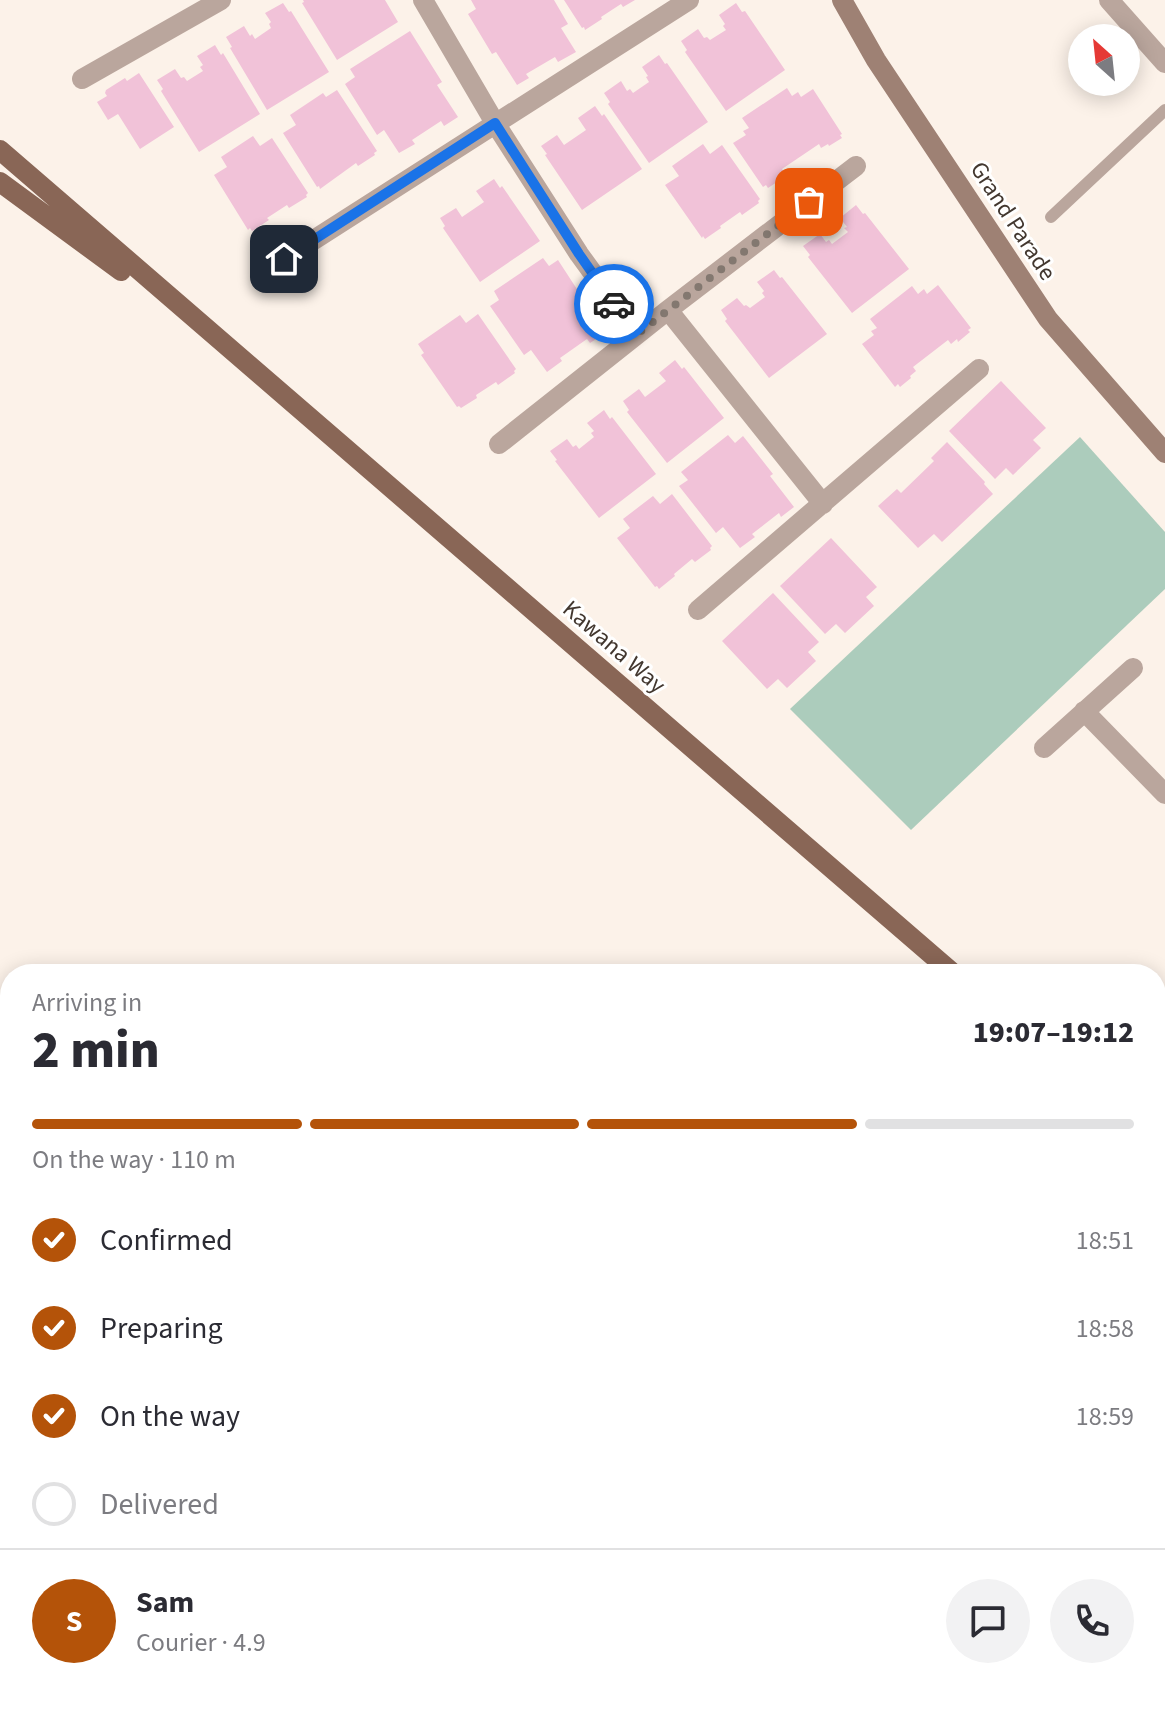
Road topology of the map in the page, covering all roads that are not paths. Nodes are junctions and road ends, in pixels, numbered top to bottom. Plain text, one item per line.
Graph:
1 (221, 0) edge
2 (423, 0) edge
3 (689, 0) edge
4 (842, 0) edge
5 (1109, 0) edge
6 (1165, 63) edge
7 (82, 79) dead end
8 (1165, 110) edge
9 (495, 123) junction
10 (0, 150) edge
11 (856, 166) dead end
12 (0, 182) edge
13 (1051, 217) dead end
14 (284, 259) dead end
15 (668, 310) junction
16 (637, 334) junction
17 (240, 359) junction
18 (979, 369) dead end
19 (499, 444) dead end
20 (1165, 453) edge
21 (823, 504) junction
22 (698, 610) dead end
23 (1133, 668) dead end
24 (1084, 711) junction
25 (1044, 748) dead end
26 (1165, 794) edge
27 (942, 964) edge

1 - 7 street
2 - 9 street
3 - 9 street
4 - 20 street, Grand Parade
5 - 6 street
8 - 13 lane
9 - 14 street
9 - 16 street
10 - 17 main road
11 - 15 street
12 - 17 main road
15 - 16 street
15 - 21 street
16 - 19 street
17 - 27 main road, Kawana Way
18 - 21 street
21 - 22 street
23 - 24 street
24 - 25 street
24 - 26 street

